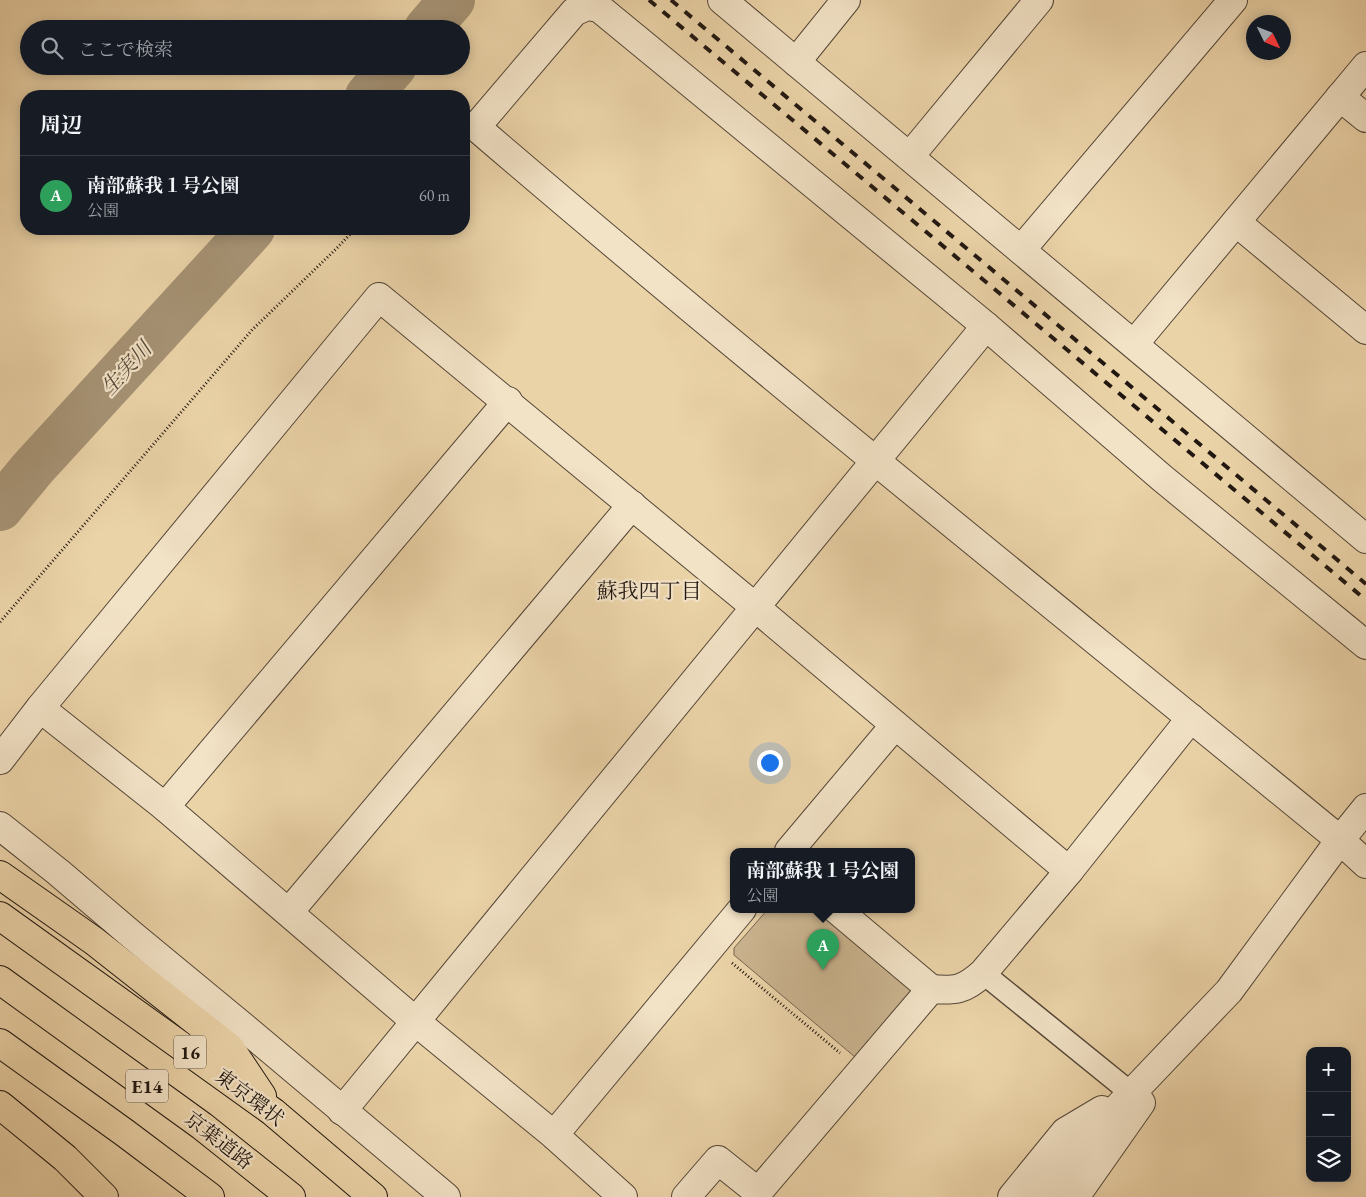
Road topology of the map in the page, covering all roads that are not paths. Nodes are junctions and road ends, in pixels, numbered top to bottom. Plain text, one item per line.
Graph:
1 (722, 0) edge
2 (846, 0) edge
3 (1040, 0) edge
4 (1233, 0) edge
5 (796, 62) junction
6 (1366, 66) edge
7 (1340, 97) junction
8 (1366, 118) edge
9 (910, 156) junction
10 (1236, 222) junction
11 (1021, 250) junction
12 (986, 326) junction
13 (1366, 330) edge
14 (1134, 344) junction
15 (508, 402) junction
16 (876, 460) junction
17 (632, 505) junction
18 (1366, 539) edge
19 (756, 607) junction
20 (1366, 645) edge
21 (40, 708) junction
22 (1191, 718) junction
23 (895, 725) junction
24 (0, 760) edge
25 (165, 807) junction
26 (1366, 808) edge
27 (0, 826) edge
28 (1340, 840) junction
29 (792, 848) edge
30 (1366, 864) edge
31 (1069, 871) junction
32 (0, 875) edge
33 (289, 912) junction
34 (739, 913) edge
35 (841, 913) edge
36 (0, 916) edge
37 (983, 973) junction
38 (0, 980) edge
39 (931, 989) junction
40 (415, 1021) junction
41 (0, 1043) edge
42 (1176, 1046) junction
43 (1131, 1093) junction
44 (0, 1106) edge
45 (342, 1111) junction
46 (273, 1112) junction
47 (554, 1135) junction
48 (104, 1197) edge
49 (210, 1197) edge
50 (291, 1197) edge
51 (373, 1197) edge
52 (446, 1197) edge
53 (623, 1197) edge
54 (686, 1197) edge
55 (1012, 1197) edge
56 (1044, 1197) edge
57 (1075, 1197) edge

1 - 5 street
2 - 5 street
3 - 9 street
4 - 11 street
5 - 9 street
6 - 7 street
7 - 8 street
7 - 10 street
9 - 11 street
10 - 13 street
10 - 14 street
11 - 14 street
12 - 16 street
12 - 16 street
12 - 20 street
14 - 18 street
15 - 17 street
15 - 21 street
15 - 25 street
16 - 19 street
16 - 22 street
17 - 19 street
17 - 33 street
19 - 23 street
19 - 40 street
21 - 24 street
21 - 25 street
22 - 28 street
22 - 31 street
23 - 29 street
23 - 31 street
25 - 33 street
26 - 28 street
27 - 45 street
28 - 30 street
28 - 42 street
31 - 37 street
32 - 46 highway
33 - 40 street
34 - 47 street
35 - 39 street
36 - 46 highway, 東京環状 / 16
37 - 39 street
37 - 43 street
38 - 50 highway, 京葉道路 / E14
39 - 54 street
40 - 45 street
40 - 47 street
41 - 49 highway, E14
42 - 43 street
42 - 57 street
43 - 55 street
43 - 56 street
44 - 48 highway
45 - 52 street
46 - 51 highway, 東京環状 / 16
47 - 53 street

